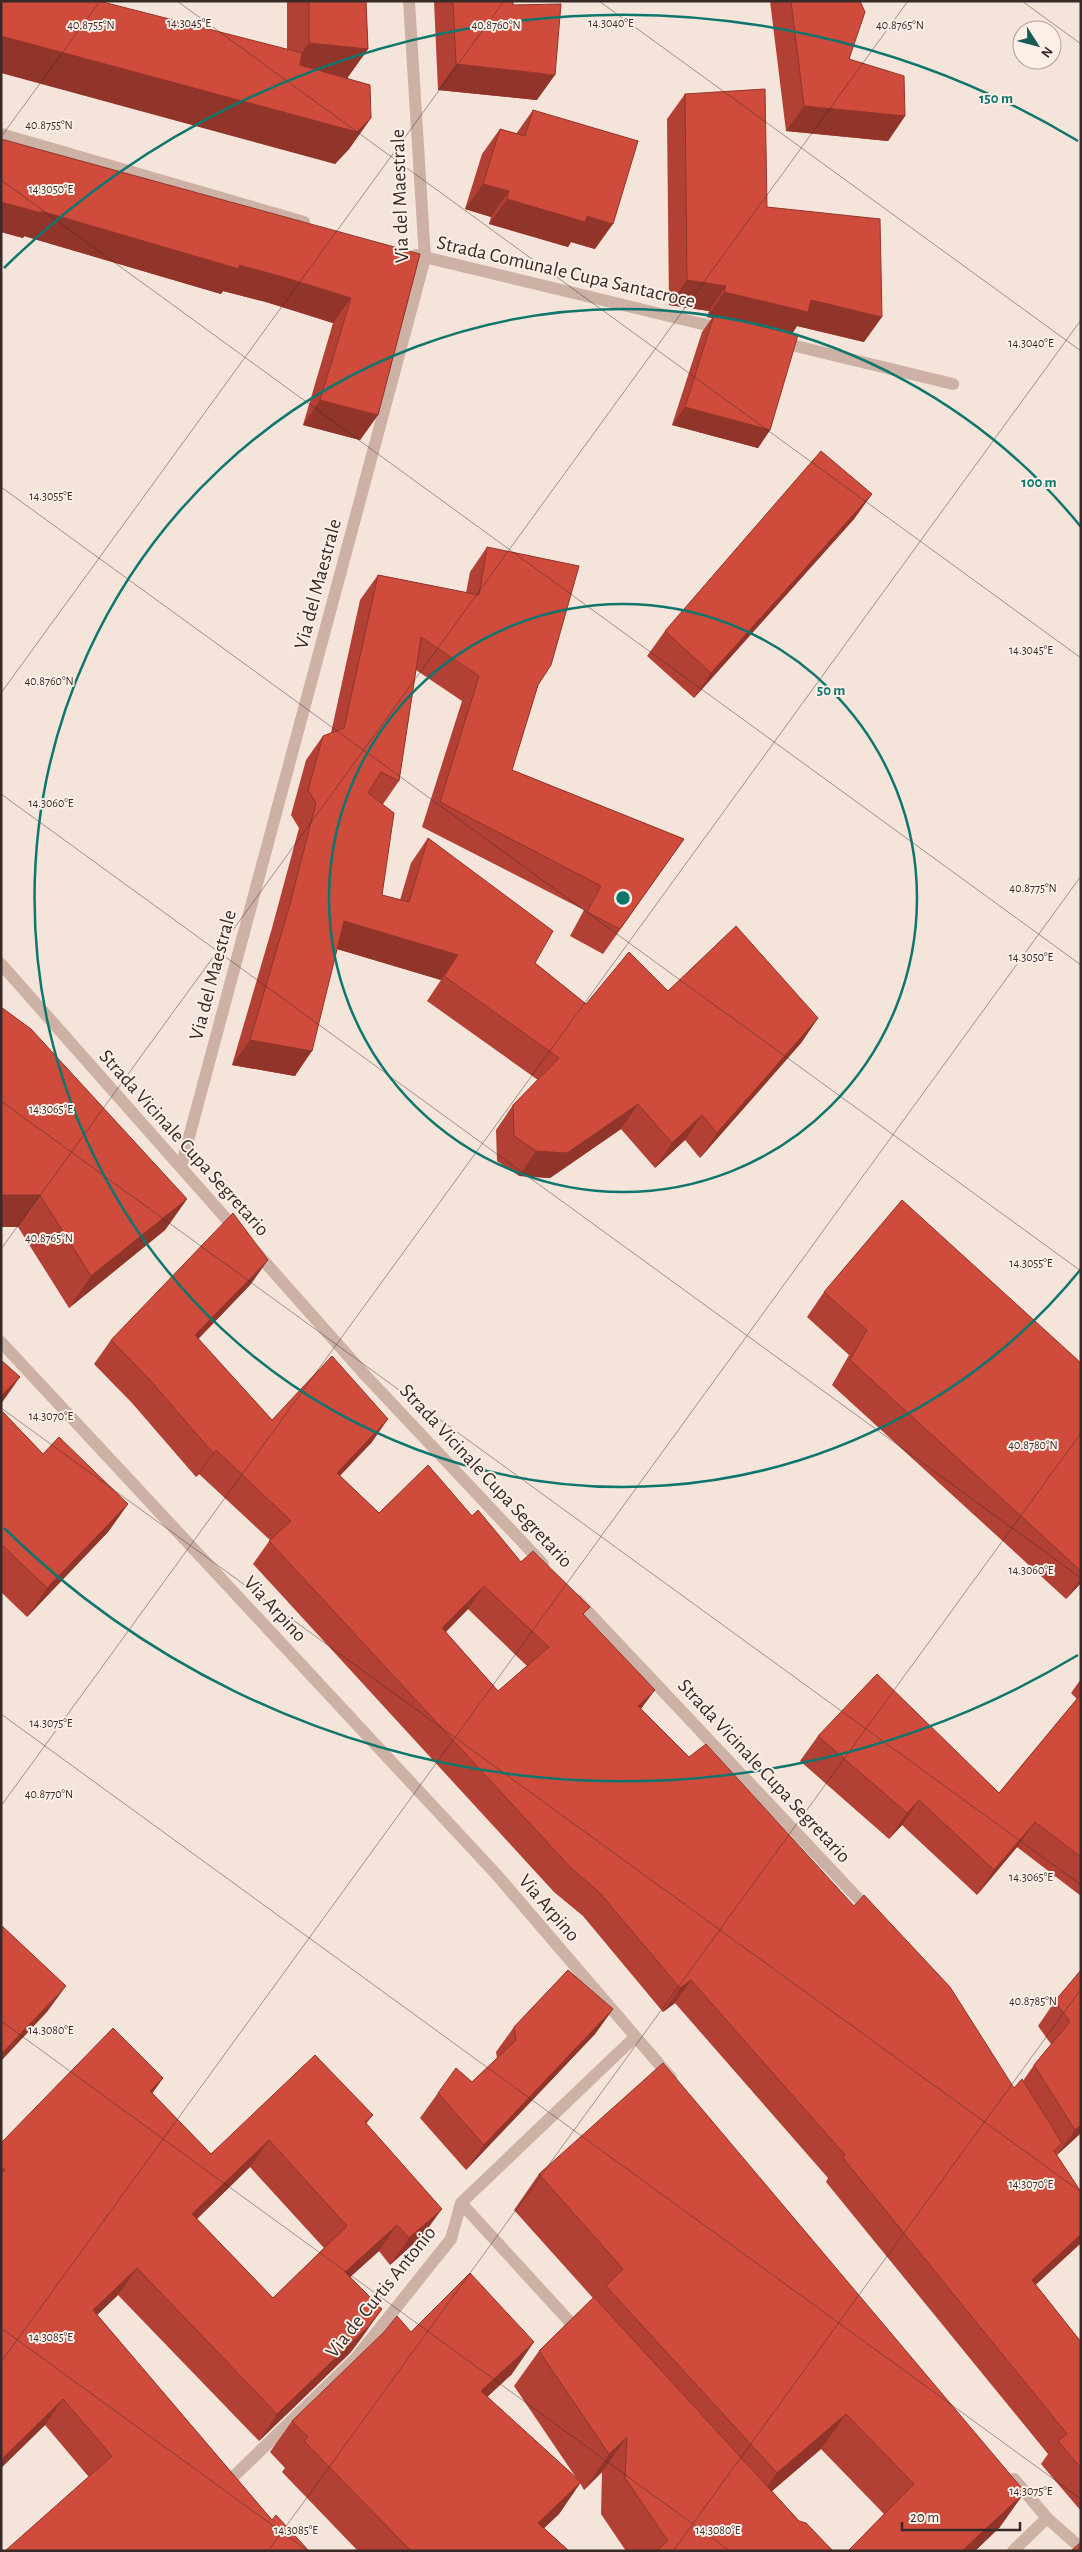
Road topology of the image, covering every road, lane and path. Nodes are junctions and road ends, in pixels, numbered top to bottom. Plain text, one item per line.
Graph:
1 (409, 1) edge
2 (1, 134) edge
3 (312, 225) edge
4 (406, 252) edge
5 (425, 258) junction
6 (731, 331) edge
7 (770, 340) edge
8 (953, 384) dead end
9 (1, 964) edge
10 (181, 1167) junction
11 (1, 1342) edge
12 (550, 1571) edge
13 (570, 1592) edge
14 (876, 1917) edge
15 (635, 2037) junction
16 (680, 2090) edge
17 (461, 2203) junction
18 (588, 2340) edge
19 (1009, 2473) edge
20 (229, 2481) edge
21 (1047, 2518) junction
22 (1081, 2548) edge
23 (1013, 2551) edge

1 - 5 street, Via del Maestrale
2 - 3 street
4 - 5 street, Strada Comunale Cupa Santacroce
5 - 6 street, Strada Comunale Cupa Santacroce
5 - 10 street, Via del Maestrale
7 - 8 street
9 - 10 street, Strada Vicinale Cupa Segretario
10 - 12 street, Strada Vicinale Cupa Segretario
11 - 15 street, Via Arpino
13 - 14 street, Strada Vicinale Cupa Segretario
15 - 16 street, Via Arpino
15 - 17 street
17 - 18 street
17 - 20 street, Via de Curtis Antonio
19 - 21 street
21 - 22 street
21 - 23 street

